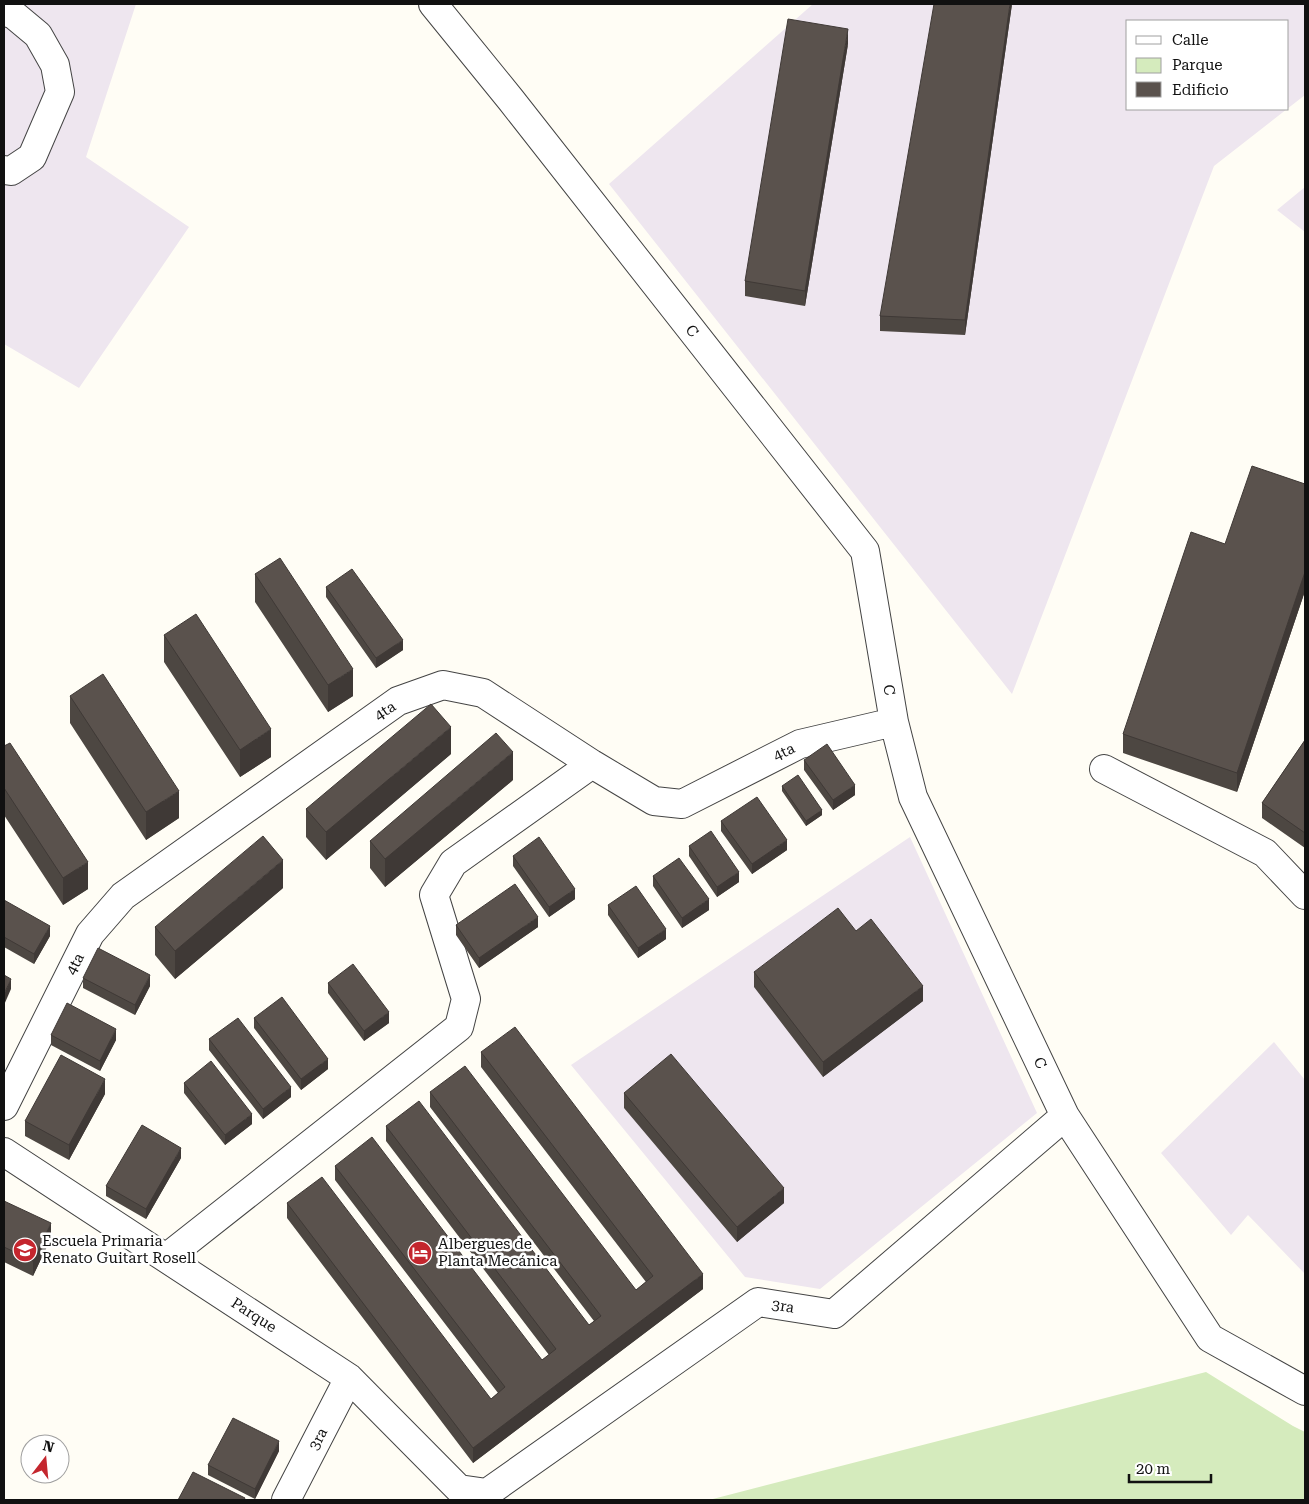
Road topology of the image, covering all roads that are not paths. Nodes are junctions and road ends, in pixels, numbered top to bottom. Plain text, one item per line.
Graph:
1 (433, 4) edge
2 (4, 11) edge
3 (4, 170) edge
4 (894, 722) junction
5 (592, 764) junction
6 (1104, 769) dead end
7 (1305, 895) edge
8 (4, 1106) edge
9 (1065, 1116) junction
10 (4, 1152) edge
11 (166, 1258) junction
12 (349, 1378) junction
13 (1305, 1392) edge
14 (487, 1493) joint
15 (286, 1500) edge

1 - 4 street, C
2 - 3 street
4 - 5 street, 4ta
4 - 9 street, C
5 - 8 street, 4ta
5 - 11 street
6 - 7 street
9 - 13 street, C
9 - 14 street, 3ra
10 - 11 street, Parque
11 - 12 street, Parque
12 - 14 street, Parque
12 - 15 street, 3ra

